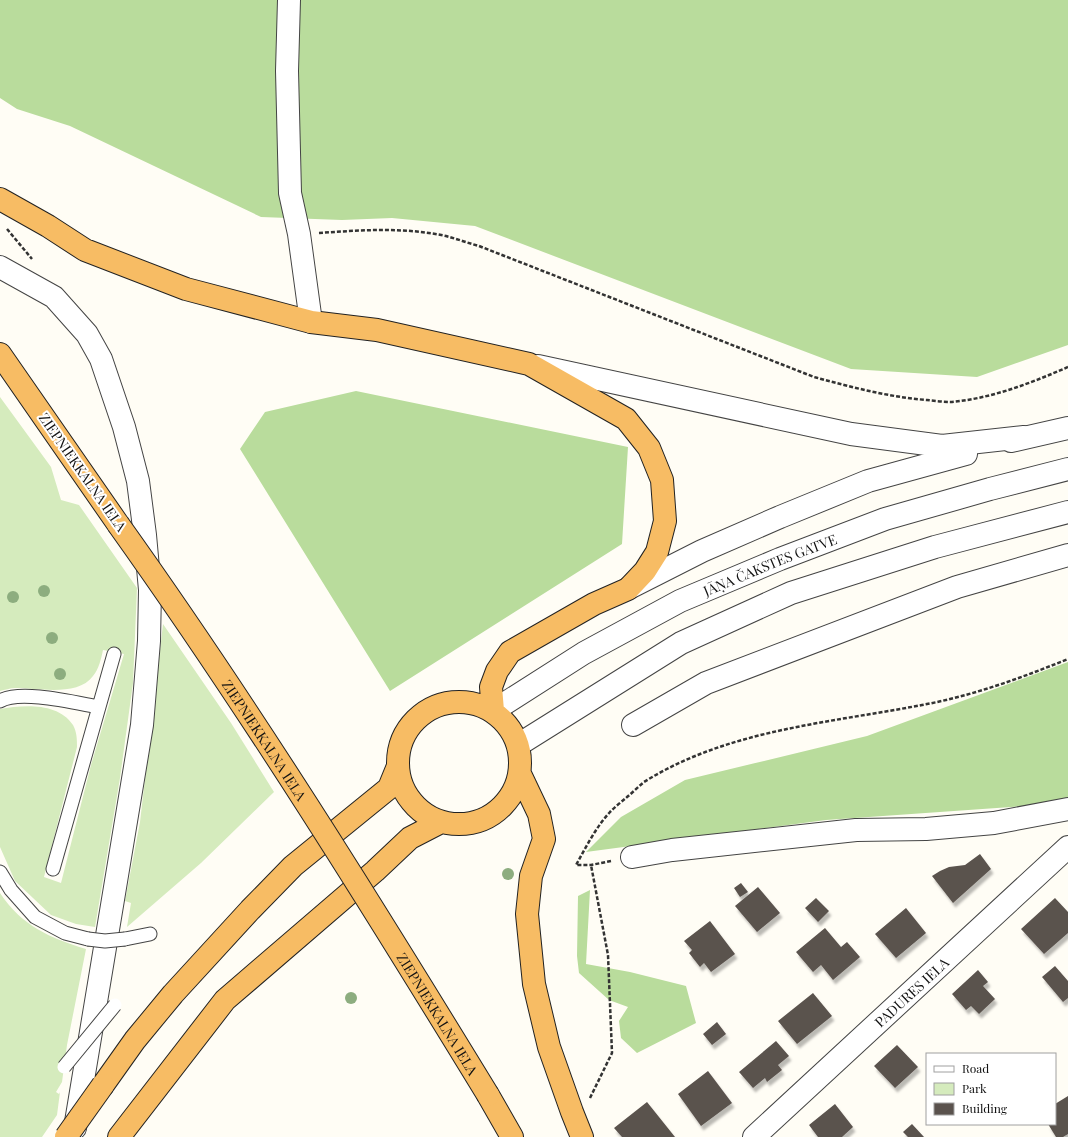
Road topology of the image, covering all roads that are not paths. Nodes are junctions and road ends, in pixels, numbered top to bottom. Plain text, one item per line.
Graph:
1 (289, 0) edge
2 (0, 199) edge
3 (0, 267) edge
4 (311, 322) junction
5 (0, 354) edge
6 (529, 364) junction
7 (1068, 428) edge
8 (1024, 437) junction
9 (1068, 469) edge
10 (1068, 512) edge
11 (1068, 555) edge
12 (628, 589) junction
13 (114, 654) dead end
14 (0, 701) edge
15 (99, 707) junction
16 (493, 711) junction
17 (633, 725) dead end
18 (518, 744) junction
19 (398, 766) junction
20 (520, 774) junction
21 (1068, 810) edge
22 (441, 822) junction
23 (1068, 847) edge
24 (632, 857) road end
25 (53, 869) dead end
26 (0, 872) edge
27 (150, 934) dead end
28 (114, 1005) dead end
29 (64, 1067) dead end
30 (66, 1137) edge
31 (73, 1137) edge
32 (119, 1137) edge
33 (512, 1137) edge
34 (582, 1137) edge
35 (754, 1137) edge

1 - 4 street
2 - 4 highway
3 - 31 street
4 - 6 highway
5 - 33 highway, ZIEPNIEKKALNA IELA, bridge
6 - 8 street
6 - 12 highway
7 - 8 street
8 - 12 street
9 - 16 street, JĀŅA ČAKSTES GATVE
10 - 18 street
11 - 17 street
12 - 16 highway
13 - 15 lane
14 - 15 lane
15 - 25 lane
16 - 18 highway
16 - 19 highway
18 - 20 highway
19 - 22 highway
19 - 30 highway, bridge
20 - 22 highway
20 - 34 highway
21 - 24 street
22 - 32 highway
23 - 35 street, PADURES IELA
26 - 27 lane, bridge
28 - 29 lane, bridge

